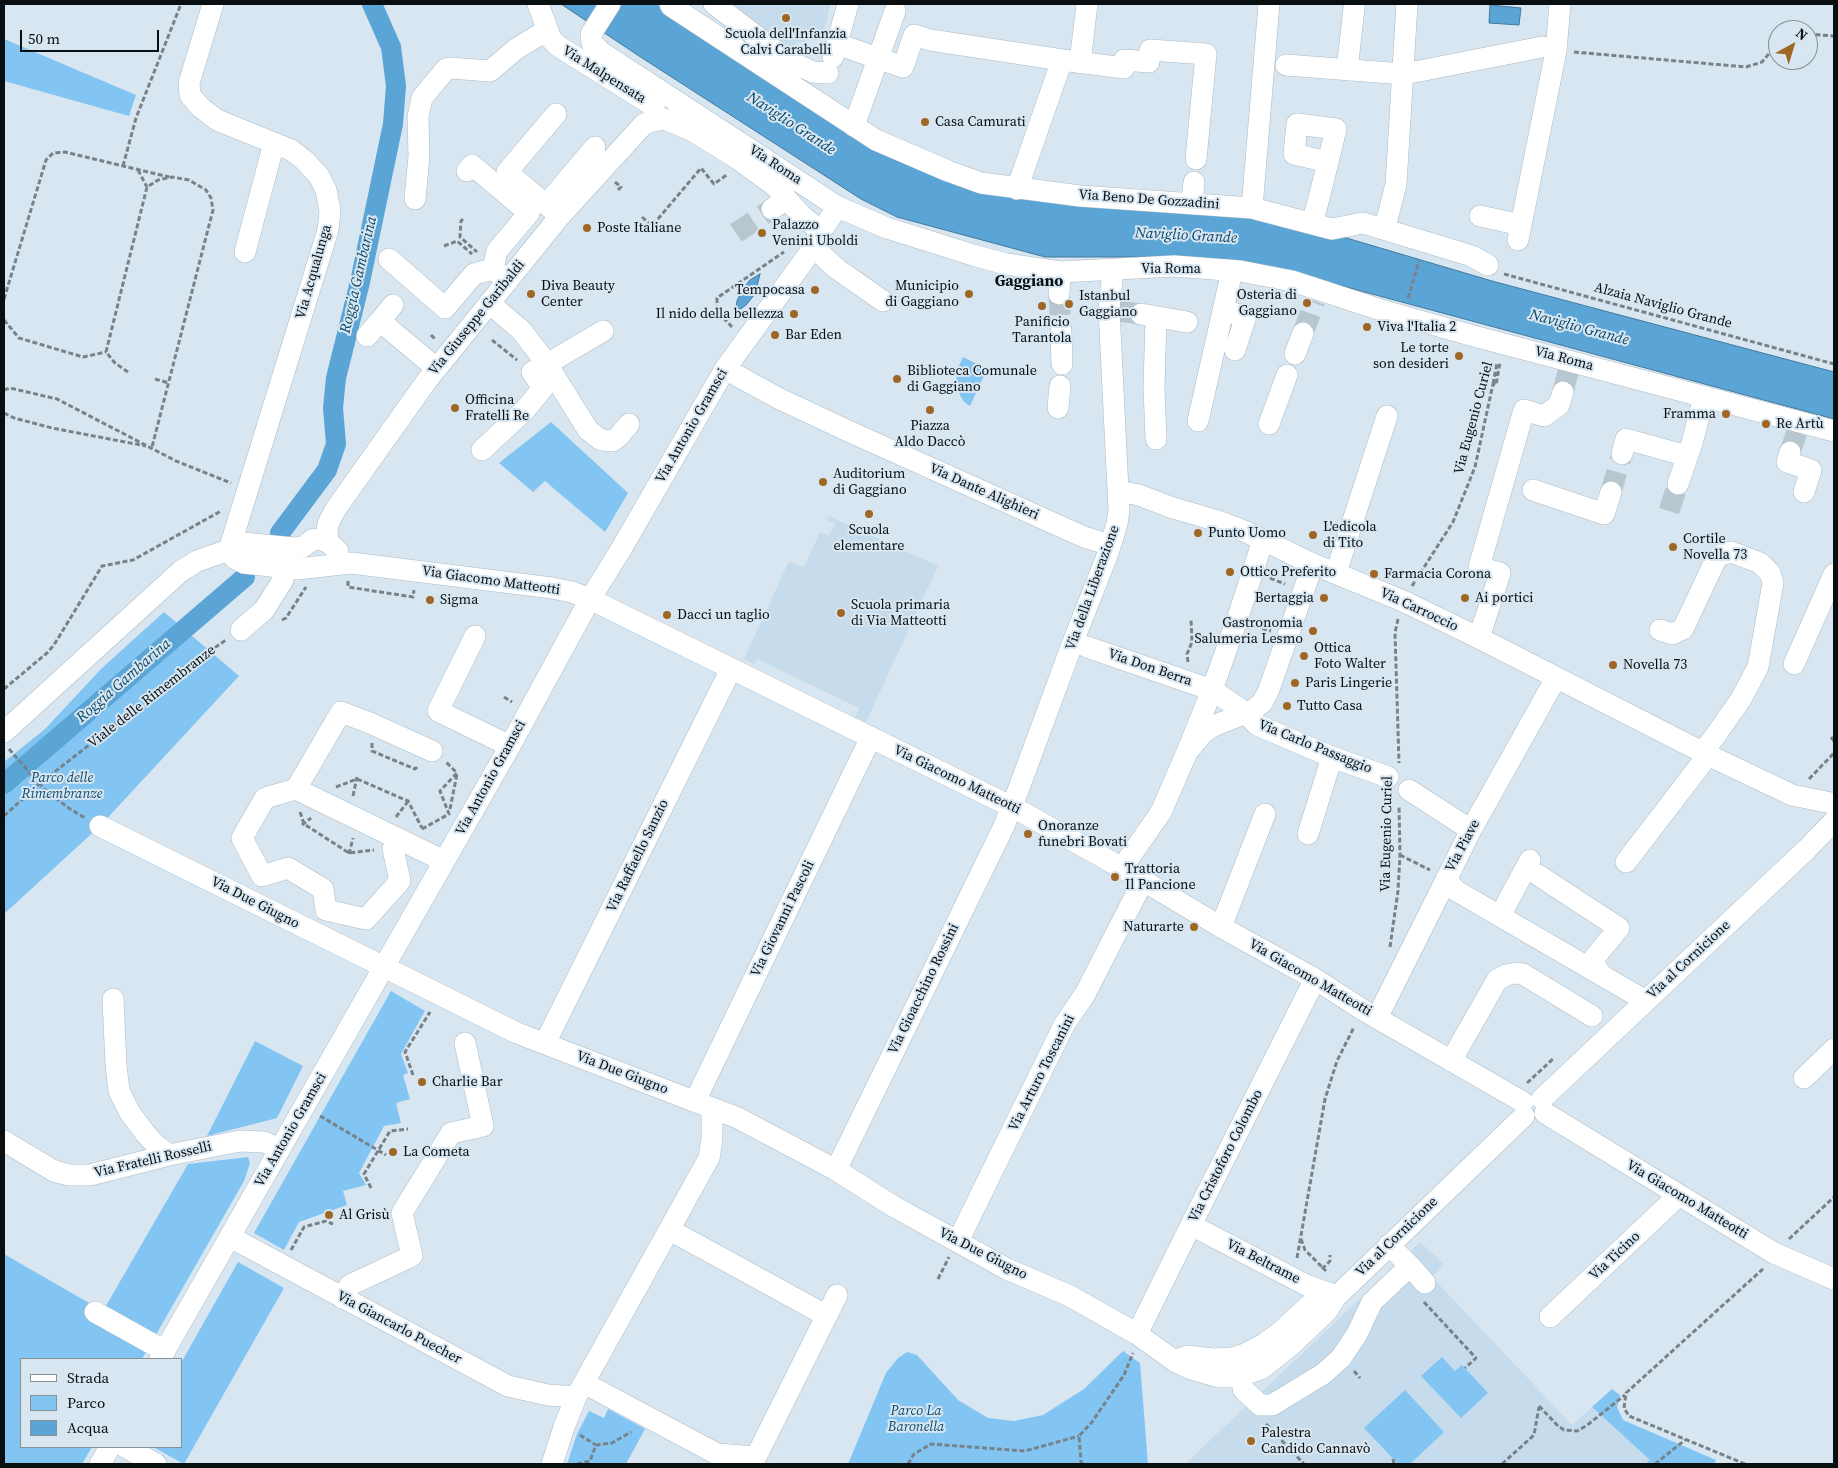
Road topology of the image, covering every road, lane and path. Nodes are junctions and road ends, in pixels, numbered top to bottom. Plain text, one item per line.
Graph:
1 (181, 4) edge
2 (214, 4) edge
3 (538, 4) edge
4 (610, 4) edge
5 (670, 4) edge
6 (714, 4) edge
7 (848, 4) edge
8 (855, 4) edge
9 (1087, 4) edge
10 (1269, 4) edge
11 (1407, 4) edge
12 (1560, 4) edge
13 (1354, 8) dead end
14 (895, 11) dead end
15 (547, 30) junction
16 (1818, 35) edge
17 (1834, 36) edge
18 (839, 48) junction
19 (1549, 49) junction
20 (1768, 55) edge
21 (877, 58) junction
22 (1071, 61) junction
23 (1286, 65) dead end
24 (1404, 67) junction
25 (1348, 70) junction
26 (828, 73) junction
27 (820, 103) junction
28 (556, 114) dead end
29 (659, 119) junction
30 (854, 126) junction
31 (274, 143) junction
32 (595, 147) dead end
33 (1196, 159) dead end
34 (1328, 162) dead end
35 (124, 166) junction
36 (138, 170) junction
37 (467, 171) dead end
38 (733, 171) dead end
39 (172, 177) junction
40 (613, 180) dead end
41 (1194, 182) dead end
42 (146, 187) junction
43 (1017, 189) junction
44 (618, 190) dead end
45 (415, 198) dead end
46 (1192, 203) junction
47 (838, 207) junction
48 (1252, 208) junction
49 (553, 211) junction
50 (1480, 216) dead end
51 (642, 217) dead end
52 (463, 219) dead end
53 (1312, 223) junction
54 (1386, 225) junction
55 (817, 239) junction
56 (444, 246) dead end
57 (790, 248) dead end
58 (245, 252) dead end
59 (1421, 253) dead end
60 (389, 259) dead end
61 (1488, 265) joint
62 (1113, 270) junction
63 (1232, 271) junction
64 (1060, 272) junction
65 (500, 275) junction
66 (1059, 294) tunnel mouth
67 (4, 299) edge
68 (883, 301) dead end
69 (489, 303) junction
70 (1406, 305) dead end
71 (1223, 311) junction
72 (4, 320) edge
73 (380, 321) dead end
74 (1187, 322) dead end
75 (9, 327) junction
76 (4, 328) edge
77 (602, 331) dead end
78 (1061, 331) tunnel mouth
79 (1303, 333) tunnel mouth
80 (492, 340) dead end
81 (745, 340) junction
82 (1236, 350) dead end
83 (106, 352) junction
84 (1295, 354) dead end
85 (1498, 357) dead end
86 (1062, 364) dead end
87 (1834, 364) edge
88 (436, 368) junction
89 (725, 369) junction
90 (543, 370) junction
91 (128, 372) dead end
92 (1287, 375) dead end
93 (155, 379) dead end
94 (169, 383) junction
95 (1060, 386) dead end
96 (4, 390) edge
97 (1562, 392) tunnel mouth
98 (1704, 397) junction
99 (1058, 408) dead end
100 (4, 413) edge
101 (1387, 416) dead end
102 (1198, 421) dead end
103 (629, 424) dead end
104 (1269, 424) dead end
105 (1834, 431) edge
106 (1156, 439) dead end
107 (152, 447) junction
108 (482, 450) dead end
109 (1790, 452) dead end
110 (1622, 454) tunnel mouth
111 (1687, 456) junction
112 (1678, 484) tunnel mouth
113 (248, 490) junction
114 (1533, 490) dead end
115 (1118, 491) junction
116 (1611, 492) tunnel mouth
117 (1804, 492) dead end
118 (1263, 540) junction
119 (1110, 545) junction
120 (229, 550) junction
121 (330, 551) junction
122 (1313, 564) junction
123 (284, 568) junction
124 (1253, 572) junction
125 (1336, 573) junction
126 (1834, 574) edge
127 (309, 581) dead end
128 (1304, 591) junction
129 (590, 599) junction
130 (1402, 601) junction
131 (264, 610) junction
132 (1191, 619) dead end
133 (1237, 620) junction
134 (242, 630) joint
135 (1660, 630) dead end
136 (475, 636) dead end
137 (1288, 637) junction
138 (1480, 638) junction
139 (1087, 647) dead end
140 (1794, 664) dead end
141 (731, 669) junction
142 (1556, 678) junction
143 (1184, 680) junction
144 (1212, 690) junction
145 (504, 697) dead end
146 (516, 703) dead end
147 (1246, 713) junction
148 (4, 732) edge
149 (372, 734) dead end
150 (871, 737) junction
151 (510, 746) junction
152 (432, 751) junction
153 (1187, 752) junction
154 (1705, 753) junction
155 (1834, 753) edge
156 (1332, 757) junction
157 (16, 759) dead end
158 (1393, 772) joint
159 (457, 773) junction
160 (356, 778) junction
161 (39, 784) junction
162 (334, 788) dead end
163 (1404, 795) joint
164 (1792, 795) junction
165 (298, 799) junction
166 (408, 800) junction
167 (352, 803) dead end
168 (1012, 807) junction
169 (1833, 807) edge
170 (449, 814) junction
171 (1265, 814) dead end
172 (4, 816) edge
173 (391, 823) dead end
174 (100, 826) joint
175 (423, 829) junction
176 (1471, 830) junction
177 (1308, 834) dead end
178 (416, 835) dead end
179 (353, 836) dead end
180 (384, 849) joint
181 (349, 854) junction
182 (1400, 855) junction
183 (444, 861) junction
184 (1626, 862) dead end
185 (1122, 868) junction
186 (1446, 879) junction
187 (1143, 881) junction
188 (1500, 916) junction
189 (1221, 927) junction
190 (1387, 955) dead end
191 (384, 968) junction
192 (1602, 976) junction
193 (1315, 979) junction
194 (440, 995) junction
195 (112, 999) dead end
196 (1646, 1001) junction
197 (1370, 1014) junction
198 (1592, 1016) dead end
199 (465, 1044) dead end
200 (545, 1044) junction
201 (1834, 1049) edge
202 (1451, 1061) junction
203 (413, 1075) dead end
204 (1804, 1078) dead end
205 (704, 1104) junction
206 (304, 1107) junction
207 (1534, 1107) junction
208 (408, 1128) dead end
209 (4, 1141) edge
210 (280, 1149) junction
211 (378, 1150) junction
212 (169, 1155) junction
213 (386, 1155) dead end
214 (836, 1170) junction
215 (371, 1188) dead end
216 (1679, 1195) junction
217 (1834, 1197) edge
218 (332, 1224) dead end
219 (1191, 1225) junction
220 (670, 1230) junction
221 (1301, 1236) junction
222 (230, 1237) junction
223 (958, 1241) junction
224 (1389, 1245) junction
225 (1774, 1253) junction
226 (283, 1266) junction
227 (1405, 1271) junction
228 (1294, 1278) junction
229 (1834, 1279) edge
230 (1425, 1283) dead end
231 (1340, 1293) junction
232 (837, 1295) dead end
233 (342, 1298) junction
234 (94, 1312) dead end
235 (827, 1316) junction
236 (1550, 1317) dead end
237 (1136, 1343) junction
238 (162, 1355) edge
239 (1465, 1368) dead end
240 (1243, 1389) dead end
241 (580, 1390) junction
242 (1626, 1394) junction
243 (1260, 1405) junction
244 (630, 1432) dead end
245 (1079, 1436) junction
246 (1686, 1440) junction
247 (109, 1448) edge
248 (127, 1448) edge
249 (1393, 1459) dead end
250 (100, 1464) edge
251 (156, 1464) edge
252 (552, 1464) edge
253 (577, 1464) edge
254 (908, 1464) edge
255 (1082, 1464) edge
256 (1304, 1464) edge
257 (1394, 1464) edge
258 (1502, 1464) edge
259 (1655, 1464) edge
260 (1745, 1464) edge

1 - 35 path
2 - 31 street, Via Acqualunga
3 - 15 street, Via Malpensata
4 - 47 street, Via Roma
5 - 27 street, Via Beno De Gozzadini
6 - 26 street
7 - 18 street
8 - 18 street
9 - 22 street
10 - 48 street
11 - 24 street
12 - 19 street
13 - 25 street
14 - 21 street
15 - 29 street, Via Malpensata
15 - 45 street
16 - 17 path
18 - 21 street
18 - 26 street
19 - 20 path
19 - 24 street
19 - 50 street
21 - 22 street
21 - 30 street
22 - 33 street
22 - 43 street
23 - 25 street
24 - 25 street
24 - 54 street
26 - 27 street
27 - 30 street, Via Beno De Gozzadini
28 - 49 street
29 - 49 street, Via Giuseppe Garibaldi
29 - 55 street, Via Roma
30 - 43 street, Via Beno De Gozzadini
31 - 58 street
31 - 113 street, Via Acqualunga
32 - 49 street
34 - 53 street
35 - 36 path
35 - 67 path
36 - 39 path
36 - 42 path
37 - 65 street
38 - 51 path
39 - 42 path
39 - 94 path
40 - 44 path
41 - 46 street
42 - 83 path
43 - 46 street, Via Beno De Gozzadini
46 - 48 street, Via Beno De Gozzadini
47 - 55 street, Via Antonio Gramsci
47 - 64 street, Via Roma
48 - 53 street, Via Beno De Gozzadini
49 - 65 street, Via Giuseppe Garibaldi
52 - 65 path
53 - 54 street, Via Beno De Gozzadini
54 - 61 street, Via Beno De Gozzadini
55 - 68 street, Via Roma
55 - 81 street, Via Antonio Gramsci
56 - 65 path
57 - 81 path
59 - 70 path
60 - 65 street
61 - 87 path, Alzaia Naviglio Grande
62 - 63 street, Via Roma
62 - 64 street, Via Roma
62 - 115 street, Via della Liberazione
63 - 71 street
63 - 98 street, Via Roma
64 - 66 street
65 - 69 street, Via Giuseppe Garibaldi
69 - 88 street, Via Giuseppe Garibaldi
69 - 90 street
71 - 82 street
71 - 102 street
72 - 75 path
73 - 88 street
74 - 106 street
75 - 76 path
75 - 83 path
77 - 90 street
78 - 86 street
79 - 84 street
80 - 90 path
81 - 89 street, Via Antonio Gramsci
83 - 91 path
85 - 130 path, Via Eugenio Curiel
88 - 121 street, Via Giuseppe Garibaldi
89 - 119 street, Via Dante Alighieri
89 - 129 street, Via Antonio Gramsci
90 - 103 street
90 - 108 street
92 - 104 street
93 - 94 path
94 - 107 path
95 - 99 street
96 - 107 path
97 - 138 street
98 - 105 street, Via Roma
98 - 111 street
100 - 107 path
101 - 125 street
107 - 113 path
109 - 117 street
110 - 111 street
111 - 112 street
113 - 120 street, Via Acqualunga
114 - 116 street
115 - 118 street, Via Carroccio
115 - 119 street, Via della Liberazione
118 - 122 street, Via Carroccio
118 - 124 street
119 - 168 street, Via della Liberazione
120 - 121 street
120 - 123 street
120 - 148 street
121 - 123 street
121 - 129 street, Via Giacomo Matteotti
122 - 125 street, Via Carroccio
122 - 128 street
123 - 131 street
124 - 128 path
124 - 133 street
125 - 130 street, Via Carroccio
126 - 140 street
127 - 131 path
128 - 137 street
129 - 141 street, Via Giacomo Matteotti
129 - 151 street, Via Antonio Gramsci
130 - 138 street, Via Carroccio
130 - 158 path, Via Eugenio Curiel
131 - 134 street
132 - 143 path
133 - 137 path
133 - 144 street
134 - 161 path, Viale delle Rimembranze
135 - 154 street
136 - 151 street
137 - 147 street
138 - 142 street, Via Carroccio
139 - 143 street, Via Don Berra
141 - 150 street, Via Giacomo Matteotti
141 - 200 street, Via Raffaello Sanzio
142 - 154 street, Via Carroccio
142 - 176 street, Via Piave
143 - 144 street, Via Don Berra
144 - 147 street, Via Don Berra
144 - 153 street
145 - 146 path
147 - 153 street
147 - 156 street, Via Carlo Passaggio
149 - 152 path
150 - 168 street, Via Giacomo Matteotti
150 - 205 street, Via Giovanni Pascoli
151 - 183 street, Via Antonio Gramsci
152 - 159 path
152 - 165 street
153 - 185 street
154 - 164 street, Via Carroccio
154 - 184 street
155 - 164 path
156 - 158 street, Via Carlo Passaggio
156 - 177 street
157 - 161 path
159 - 170 path
159 - 170 path
160 - 162 path
160 - 166 path
160 - 167 path
161 - 172 path, Viale delle Rimembranze
161 - 174 path
163 - 176 street
163 - 182 path, Via Eugenio Curiel
164 - 169 street, Via Carroccio
165 - 180 street
165 - 181 path
165 - 183 street
166 - 173 path
166 - 175 path
168 - 185 street, Via Giacomo Matteotti
168 - 214 street, Via Gioacchino Rossini
169 - 196 street, Via al Cornicione
170 - 175 path
171 - 189 street
174 - 191 street, Via Due Giugno
175 - 178 path
176 - 186 street, Via Piave
179 - 181 path
180 - 181 path
182 - 186 path
182 - 190 path, Via Eugenio Curiel
183 - 191 street, Via Antonio Gramsci
185 - 187 street, Via Giacomo Matteotti
186 - 188 street
186 - 197 street, Via Piave
187 - 189 street, Via Giacomo Matteotti
187 - 223 street, Via Arturo Toscanini
188 - 192 street
188 - 192 street
189 - 193 street, Via Giacomo Matteotti
191 - 194 street, Via Due Giugno
191 - 206 street, Via Antonio Gramsci
192 - 196 street
193 - 197 street, Via Giacomo Matteotti
193 - 219 street, Via Cristoforo Colombo
194 - 200 street, Via Due Giugno
194 - 203 path
195 - 212 street
196 - 207 street, Via al Cornicione
197 - 202 street, Via Giacomo Matteotti
197 - 221 path
198 - 202 street
199 - 233 street
200 - 205 street, Via Due Giugno
201 - 204 street
202 - 207 street, Via Giacomo Matteotti
205 - 214 street, Via Due Giugno
205 - 220 street
206 - 210 street, Via Antonio Gramsci
206 - 211 path
207 - 216 street, Via Giacomo Matteotti
207 - 224 street, Via al Cornicione
208 - 211 path
209 - 212 street, Via Fratelli Rosselli
210 - 212 street, Via Fratelli Rosselli
210 - 222 street, Via Antonio Gramsci
211 - 213 path
211 - 215 path
214 - 223 street, Via Due Giugno
216 - 225 street, Via Giacomo Matteotti
216 - 236 street, Via Ticino
217 - 225 path
218 - 226 path
219 - 228 street, Via Beltrame
219 - 237 street, Via Cristoforo Colombo
220 - 235 street
220 - 241 street
221 - 228 path
221 - 231 path
222 - 226 street, Via Giancarlo Puecher
222 - 238 street, Via Antonio Gramsci
223 - 237 street, Via Due Giugno
224 - 227 street
224 - 231 street, Via al Cornicione
225 - 229 street, Via Giacomo Matteotti
225 - 242 path
226 - 233 street, Via Giancarlo Puecher
227 - 230 street
227 - 239 path
227 - 243 street
228 - 231 street, Via Beltrame
231 - 237 street, Via al Cornicione
232 - 235 street
233 - 241 street, Via Giancarlo Puecher
234 - 238 street
235 - 241 street
237 - 245 path
240 - 243 street
241 - 252 street
242 - 246 path
242 - 258 path
243 - 256 path
244 - 253 path
245 - 254 path
245 - 255 path
246 - 259 path
246 - 260 path
247 - 250 street
248 - 251 street
249 - 257 path

